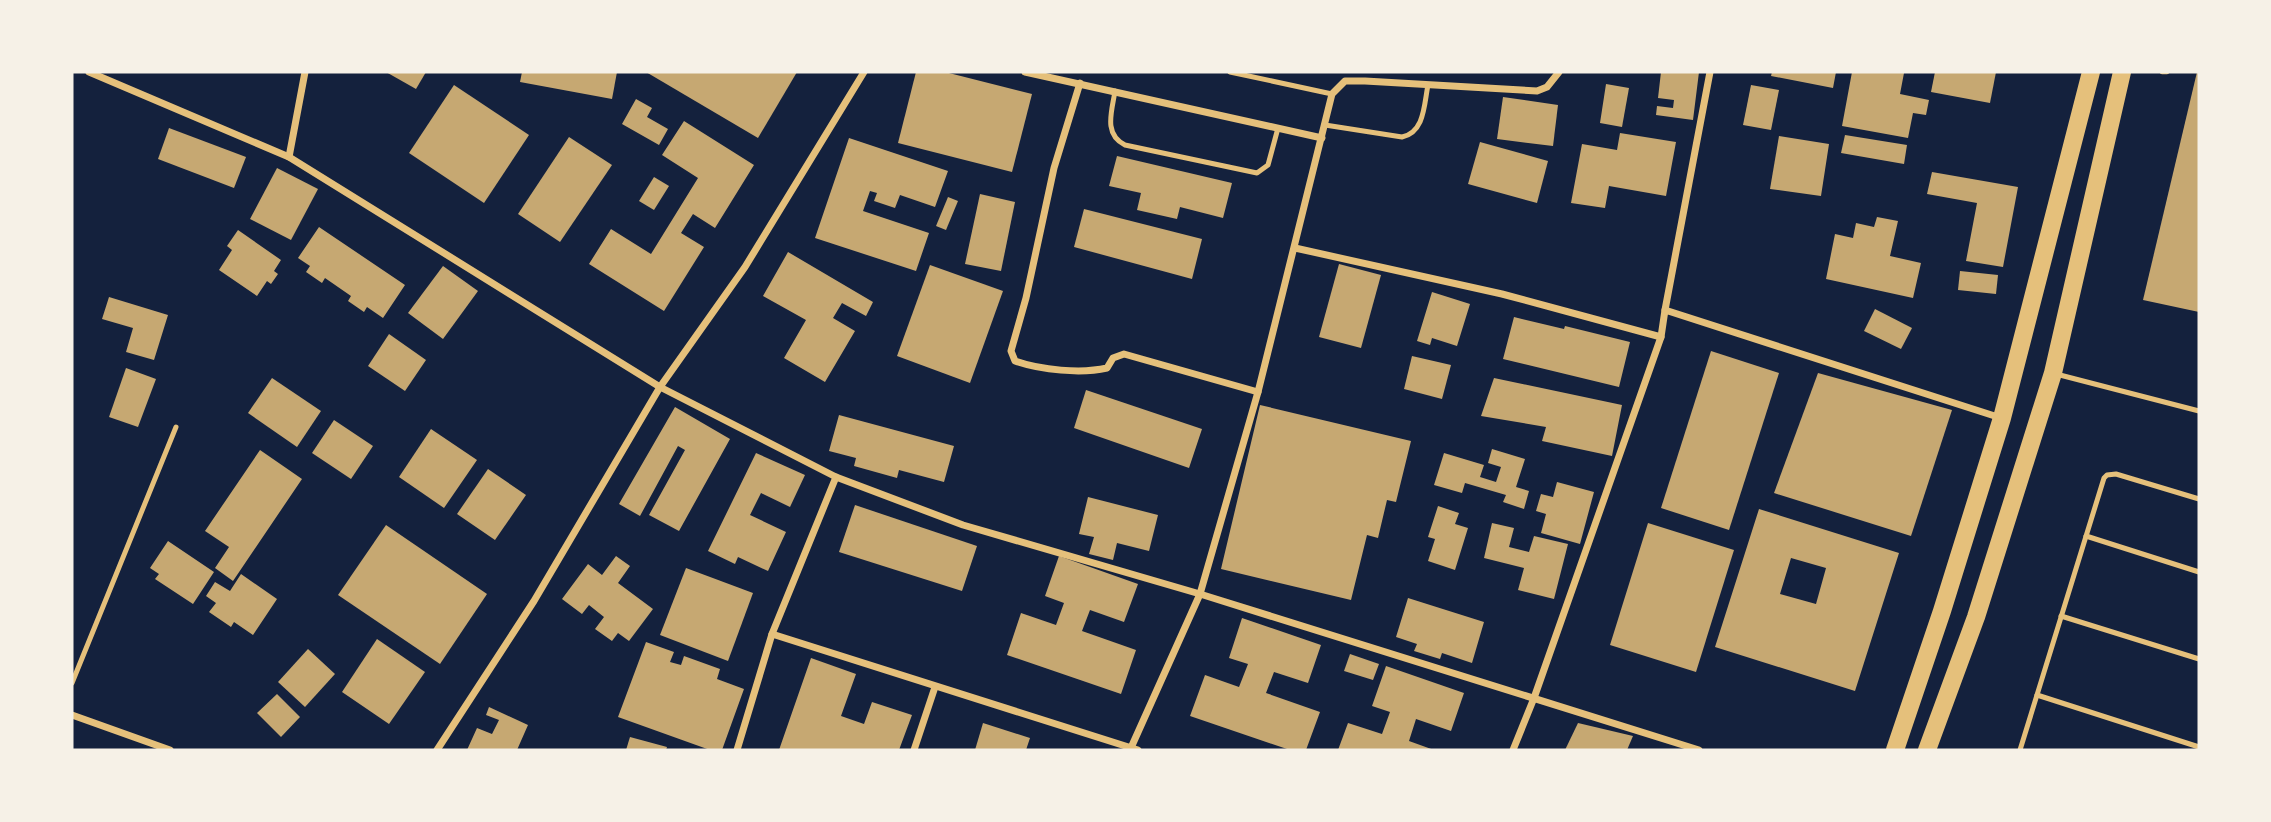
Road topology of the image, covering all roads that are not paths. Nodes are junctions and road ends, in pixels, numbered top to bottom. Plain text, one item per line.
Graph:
1 (89, 72) edge
2 (305, 72) edge
3 (864, 72) edge
4 (1025, 72) edge
5 (1230, 72) edge
6 (1559, 72) edge
7 (1710, 72) edge
8 (2091, 72) edge
9 (2122, 72) edge
10 (1062, 75) edge
11 (1080, 83) junction
12 (1428, 85) junction
13 (1115, 91) junction
14 (1332, 94) junction
15 (1325, 125) junction
16 (1278, 128) junction
17 (1322, 138) junction
18 (289, 157) junction
19 (1295, 248) junction
20 (1665, 310) junction
21 (1661, 337) junction
22 (2053, 373) junction
23 (660, 387) junction
24 (1258, 392) junction
25 (2199, 411) edge
26 (2002, 418) junction
27 (176, 427) dead end
28 (836, 477) junction
29 (2199, 499) edge
30 (2086, 536) junction
31 (2199, 572) edge
32 (1200, 594) junction
33 (2061, 616) junction
34 (772, 634) junction
35 (2199, 659) edge
36 (72, 683) edge
37 (935, 687) junction
38 (2037, 695) junction
39 (1534, 698) junction
40 (72, 715) edge
41 (2199, 747) edge
42 (1133, 749) edge
43 (170, 750) edge
44 (437, 750) edge
45 (737, 750) edge
46 (914, 750) edge
47 (1513, 750) edge
48 (1699, 750) edge
49 (1895, 750) edge
50 (1927, 750) edge
51 (2020, 750) edge

1 - 18 street
2 - 18 street
3 - 23 street
4 - 10 street
5 - 14 lane
6 - 12 street
7 - 20 street
8 - 26 main road
9 - 22 main road
10 - 11 street
11 - 13 street
11 - 24 street
12 - 14 street
12 - 15 lane
13 - 16 street
13 - 16 lane
14 - 15 street
15 - 17 street
16 - 17 street
17 - 19 street
18 - 23 street
19 - 21 street
19 - 24 street
20 - 21 street
20 - 26 street
21 - 39 street
22 - 25 lane
22 - 50 main road
23 - 28 street
23 - 44 street
24 - 32 street
26 - 49 main road
27 - 36 lane
28 - 32 street
28 - 34 street
29 - 30 lane
30 - 31 lane
30 - 33 lane
32 - 39 street
32 - 42 street
33 - 35 lane
33 - 38 lane
34 - 37 street
34 - 45 street
37 - 42 street
37 - 46 street
38 - 41 lane
38 - 51 lane
39 - 47 street
39 - 48 street
40 - 43 street

